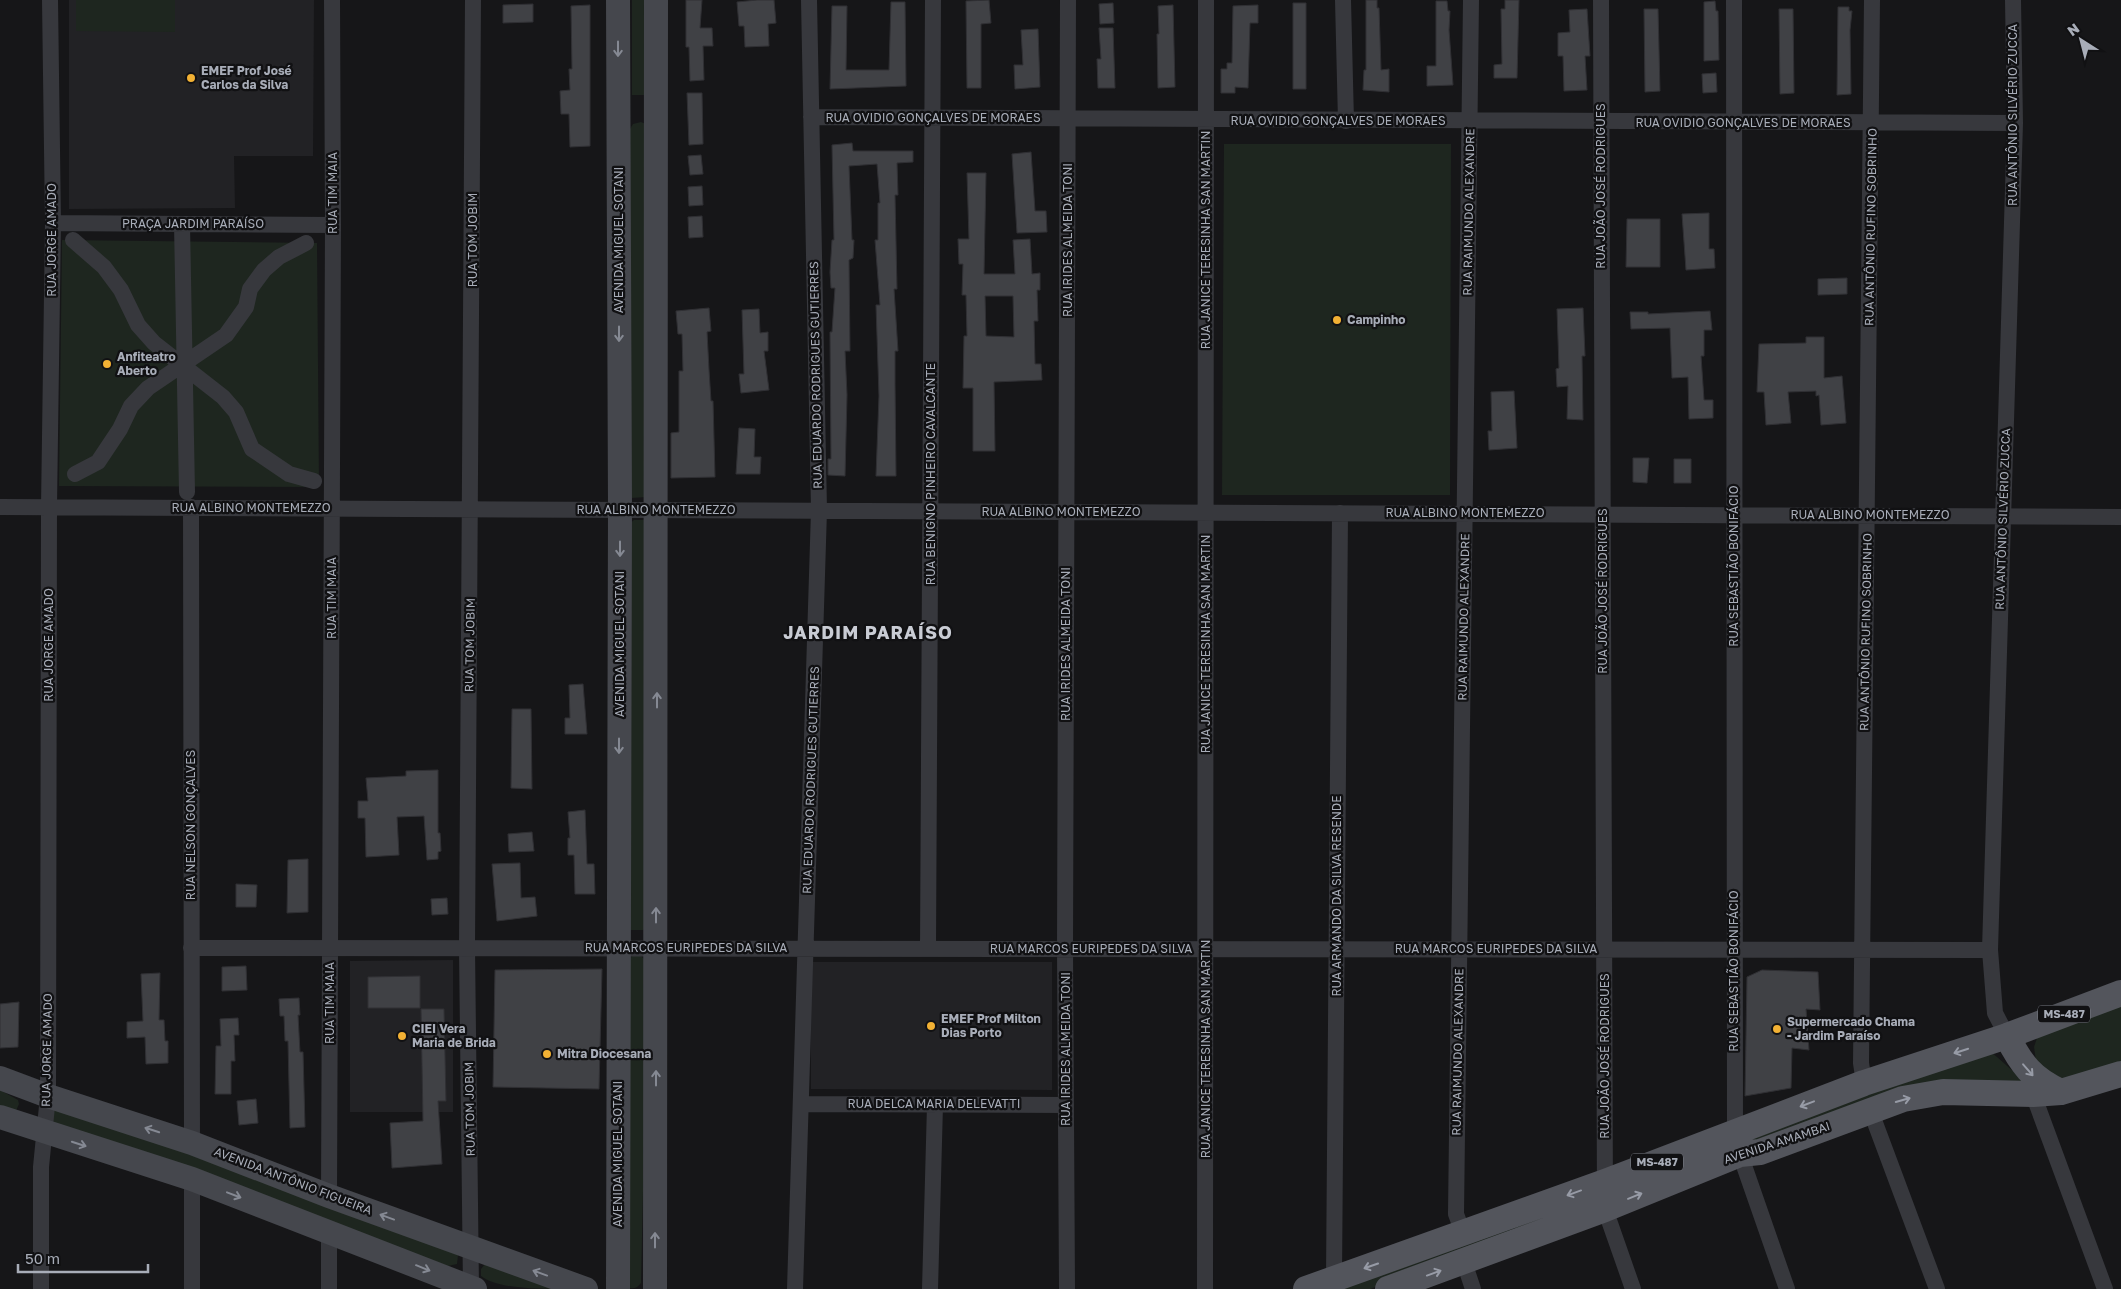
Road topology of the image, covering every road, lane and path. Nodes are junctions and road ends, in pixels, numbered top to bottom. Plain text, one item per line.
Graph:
1 (50, 0) edge
2 (332, 0) edge
3 (473, 0) edge
4 (618, 0) edge
5 (656, 0) edge
6 (809, 0) edge
7 (933, 0) edge
8 (1068, 0) edge
9 (1206, 0) edge
10 (1343, 0) edge
11 (1471, 0) edge
12 (1601, 0) edge
13 (1734, 0) edge
14 (1872, 0) edge
15 (2013, 0) edge
16 (656, 112) junction
17 (618, 113) junction
18 (811, 117) junction
19 (933, 118) junction
20 (1069, 119) junction
21 (1207, 120) junction
22 (1346, 121) junction
23 (1470, 122) junction
24 (1601, 123) junction
25 (1734, 124) junction
26 (1872, 124) junction
27 (2015, 124) junction
28 (53, 223) junction
29 (182, 224) junction
30 (333, 225) junction
31 (73, 240) dead end
32 (306, 243) dead end
33 (184, 364) junction
34 (75, 474) dead end
35 (314, 481) dead end
36 (189, 500) junction
37 (0, 507) edge
38 (49, 507) junction
39 (332, 508) junction
40 (472, 509) junction
41 (620, 509) junction
42 (657, 510) junction
43 (819, 510) junction
44 (931, 511) junction
45 (1066, 512) junction
46 (1206, 512) junction
47 (1340, 513) junction
48 (1465, 513) junction
49 (1603, 514) junction
50 (1734, 515) junction
51 (1867, 515) junction
52 (2003, 516) junction
53 (2121, 516) edge
54 (192, 948) junction
55 (330, 948) junction
56 (467, 948) junction
57 (619, 948) junction
58 (656, 948) junction
59 (806, 949) junction
60 (928, 949) junction
61 (1065, 949) junction
62 (1207, 949) junction
63 (1337, 949) junction
64 (1460, 949) junction
65 (1734, 949) junction
66 (1604, 950) junction
67 (1862, 950) junction
68 (1990, 950) junction
69 (2121, 993) edge
70 (2007, 1036) junction
71 (0, 1078) edge
72 (2115, 1078) edge
73 (1864, 1083) junction
74 (2061, 1092) junction
75 (2033, 1094) junction
76 (48, 1096) junction
77 (801, 1104) junction
78 (934, 1104) junction
79 (1066, 1105) junction
80 (1871, 1112) junction
81 (0, 1117) edge
82 (43, 1132) junction
83 (192, 1142) junction
84 (1737, 1143) junction
85 (192, 1179) junction
86 (1605, 1182) junction
87 (329, 1196) junction
88 (1605, 1209) junction
89 (329, 1231) junction
90 (1463, 1233) junction
91 (472, 1248) junction
92 (1464, 1262) junction
93 (1334, 1279) junction
94 (472, 1288) edge
95 (41, 1289) edge
96 (192, 1289) edge
97 (328, 1289) edge
98 (586, 1289) edge
99 (618, 1289) edge
100 (655, 1289) edge
101 (795, 1289) edge
102 (930, 1289) edge
103 (1067, 1289) edge
104 (1205, 1289) edge
105 (1306, 1289) edge
106 (1388, 1289) edge
107 (1473, 1289) edge
108 (1633, 1289) edge
109 (1787, 1289) edge
110 (1937, 1289) edge
111 (2105, 1289) edge

1 - 28 street, RUA JORGE AMADO
2 - 30 street, RUA TIM MAIA
3 - 40 street, RUA TOM JOBIM
4 -> 17 street, AVENIDA MIGUEL SOTANI
5 - 16 street
6 - 18 street, RUA EDUARDO RODRIGUES GUTIERRES
7 - 19 street, RUA BENIGNO PINHEIRO CAVALCANTE
8 - 20 street, RUA IRIDES ALMEIDA TONI
9 - 21 street, RUA JANICE TERESINHA SAN MARTIN
10 - 22 street
11 - 23 street, RUA RAIMUNDO ALEXANDRE
12 - 24 street, RUA JOÃO JOSÉ RODRIGUES
13 - 25 street, RUA SEBASTIÃO BONIFÁCIO
14 - 26 street, RUA ANTÔNIO RUFINO SOBRINHO
15 - 27 street, RUA ANTÔNIO SILVÉRIO ZUCCA
16 - 17 street
16 - 42 street
17 -> 41 street, AVENIDA MIGUEL SOTANI
18 - 19 street, RUA OVIDIO GONÇALVES DE MORAES
18 - 43 street, RUA EDUARDO RODRIGUES GUTIERRES
19 - 20 street, RUA OVIDIO GONÇALVES DE MORAES
19 - 44 street, RUA BENIGNO PINHEIRO CAVALCANTE
20 - 21 street, RUA OVIDIO GONÇALVES DE MORAES
20 - 45 street, RUA IRIDES ALMEIDA TONI
21 - 22 street, RUA OVIDIO GONÇALVES DE MORAES
21 - 46 street, RUA JANICE TERESINHA SAN MARTIN
22 - 23 street, RUA OVIDIO GONÇALVES DE MORAES
23 - 24 street, RUA OVIDIO GONÇALVES DE MORAES
23 - 48 street, RUA RAIMUNDO ALEXANDRE
24 - 25 street, RUA OVIDIO GONÇALVES DE MORAES
24 - 49 street, RUA JOÃO JOSÉ RODRIGUES
25 - 26 street, RUA OVIDIO GONÇALVES DE MORAES
25 - 50 street, RUA SEBASTIÃO BONIFÁCIO
26 - 27 street, RUA OVIDIO GONÇALVES DE MORAES
26 - 51 street, RUA ANTÔNIO RUFINO SOBRINHO
27 - 52 street, RUA ANTÔNIO SILVÉRIO ZUCCA
28 - 29 street, PRAÇA JARDIM PARAÍSO
28 - 38 street, RUA JORGE AMADO
29 - 30 street, PRAÇA JARDIM PARAÍSO
29 - 33 street, RUA NELSON GONÇALVES
30 - 39 street, RUA TIM MAIA
31 - 33 street
32 - 33 street
33 - 34 street
33 - 35 street
33 - 36 street, RUA NELSON GONÇALVES
36 - 38 street, RUA ALBINO MONTEMEZZO
36 - 39 street, RUA ALBINO MONTEMEZZO
36 - 54 street, RUA NELSON GONÇALVES
37 - 38 street, RUA ALBINO MONTEMEZZO
38 - 76 street, RUA JORGE AMADO
39 - 40 street, RUA ALBINO MONTEMEZZO
39 - 55 street, RUA TIM MAIA
40 - 41 street, RUA ALBINO MONTEMEZZO
40 - 56 street, RUA TOM JOBIM
41 - 42 street, RUA ALBINO MONTEMEZZO
41 -> 57 street, AVENIDA MIGUEL SOTANI
42 - 43 street, RUA ALBINO MONTEMEZZO
58 -> 42 street
43 - 44 street, RUA ALBINO MONTEMEZZO
43 - 59 street, RUA EDUARDO RODRIGUES GUTIERRES
44 - 45 street, RUA ALBINO MONTEMEZZO
44 - 60 street, RUA BENIGNO PINHEIRO CAVALCANTE
45 - 46 street, RUA ALBINO MONTEMEZZO
45 - 61 street, RUA IRIDES ALMEIDA TONI
46 - 47 street, RUA ALBINO MONTEMEZZO
46 - 62 street, RUA JANICE TERESINHA SAN MARTIN
47 - 48 street, RUA ALBINO MONTEMEZZO
47 - 63 street, RUA ARMANDO DA SILVA RESENDE
48 - 49 street, RUA ALBINO MONTEMEZZO
48 - 64 street, RUA RAIMUNDO ALEXANDRE
49 - 50 street, RUA ALBINO MONTEMEZZO
49 - 66 street, RUA JOÃO JOSÉ RODRIGUES
50 - 51 street, RUA ALBINO MONTEMEZZO
50 - 65 street, RUA SEBASTIÃO BONIFÁCIO
51 - 52 street, RUA ALBINO MONTEMEZZO
51 - 67 street, RUA ANTÔNIO RUFINO SOBRINHO
52 - 53 street, RUA ALBINO MONTEMEZZO
52 - 68 street, RUA ANTÔNIO SILVÉRIO ZUCCA
54 - 55 street, RUA MARCOS EURIPEDES DA SILVA
54 - 83 street, RUA NELSON GONÇALVES
55 - 56 street, RUA MARCOS EURIPEDES DA SILVA
55 - 87 street, RUA TIM MAIA
56 - 57 street, RUA MARCOS EURIPEDES DA SILVA
56 - 91 street, RUA TOM JOBIM
57 - 58 street, RUA MARCOS EURIPEDES DA SILVA
57 - 99 street, AVENIDA MIGUEL SOTANI
58 - 59 street, RUA MARCOS EURIPEDES DA SILVA
100 -> 58 street
59 - 60 street, RUA MARCOS EURIPEDES DA SILVA
59 - 77 street, RUA EDUARDO RODRIGUES GUTIERRES
60 - 61 street, RUA MARCOS EURIPEDES DA SILVA
61 - 62 street, RUA MARCOS EURIPEDES DA SILVA
61 - 79 street, RUA IRIDES ALMEIDA TONI
62 - 63 street, RUA MARCOS EURIPEDES DA SILVA
62 - 104 street, RUA JANICE TERESINHA SAN MARTIN
63 - 64 street, RUA MARCOS EURIPEDES DA SILVA
63 - 93 street, RUA ARMANDO DA SILVA RESENDE
64 - 66 street, RUA MARCOS EURIPEDES DA SILVA
64 - 90 street, RUA RAIMUNDO ALEXANDRE
65 - 66 street, RUA MARCOS EURIPEDES DA SILVA
65 - 67 street, RUA MARCOS EURIPEDES DA SILVA
65 - 84 street, RUA SEBASTIÃO BONIFÁCIO
66 - 86 street, RUA JOÃO JOSÉ RODRIGUES
67 - 68 street, RUA MARCOS EURIPEDES DA SILVA
67 - 73 street, RUA ANTÔNIO RUFINO SOBRINHO
68 - 70 street, RUA ANTÔNIO SILVÉRIO ZUCCA
69 - 70 main road, MS-487
70 -> 73 main road, AVENIDA AMAMBAI / MS-487
70 -> 74 main road
71 - 76 street, AVENIDA ANTÔNIO FIGUEIRA
72 - 74 main road, AVENIDA AMAMBAI
73 -> 84 main road, AVENIDA AMAMBAI / MS-487
74 - 75 main road, AVENIDA AMAMBAI
80 -> 75 main road, AVENIDA AMAMBAI
75 - 111 street
76 - 82 street, RUA JORGE AMADO
83 -> 76 street, AVENIDA ANTÔNIO FIGUEIRA
77 - 78 street, RUA DELCA MARIA DELEVATTI
77 - 101 street, RUA EDUARDO RODRIGUES GUTIERRES
78 - 79 street, RUA DELCA MARIA DELEVATTI
78 - 102 street
79 - 103 street, RUA IRIDES ALMEIDA TONI
80 - 84 main road, AVENIDA AMAMBAI
80 - 110 street
81 - 82 street
82 -> 85 street
82 - 95 street, RUA JORGE AMADO
83 - 87 street, AVENIDA ANTÔNIO FIGUEIRA
84 - 86 main road, AVENIDA AMAMBAI / MS-487
88 -> 84 main road, AVENIDA AMAMBAI
84 - 109 street, RUA SEBASTIÃO BONIFÁCIO
85 -> 89 street
85 - 96 street
86 - 88 street, RUA JOÃO JOSÉ RODRIGUES
86 -> 90 main road, AVENIDA AMAMBAI / MS-487
91 -> 87 street, AVENIDA ANTÔNIO FIGUEIRA
88 - 92 main road, AVENIDA AMAMBAI
88 - 108 street, RUA JOÃO JOSÉ RODRIGUES
89 -> 94 street
89 - 97 street
90 -> 93 main road, AVENIDA AMAMBAI / MS-487
91 - 94 street, RUA TOM JOBIM
98 -> 91 street, AVENIDA ANTÔNIO FIGUEIRA
106 -> 92 main road, AVENIDA AMAMBAI
92 - 107 street
93 - 105 main road, AVENIDA AMAMBAI / MS-487

